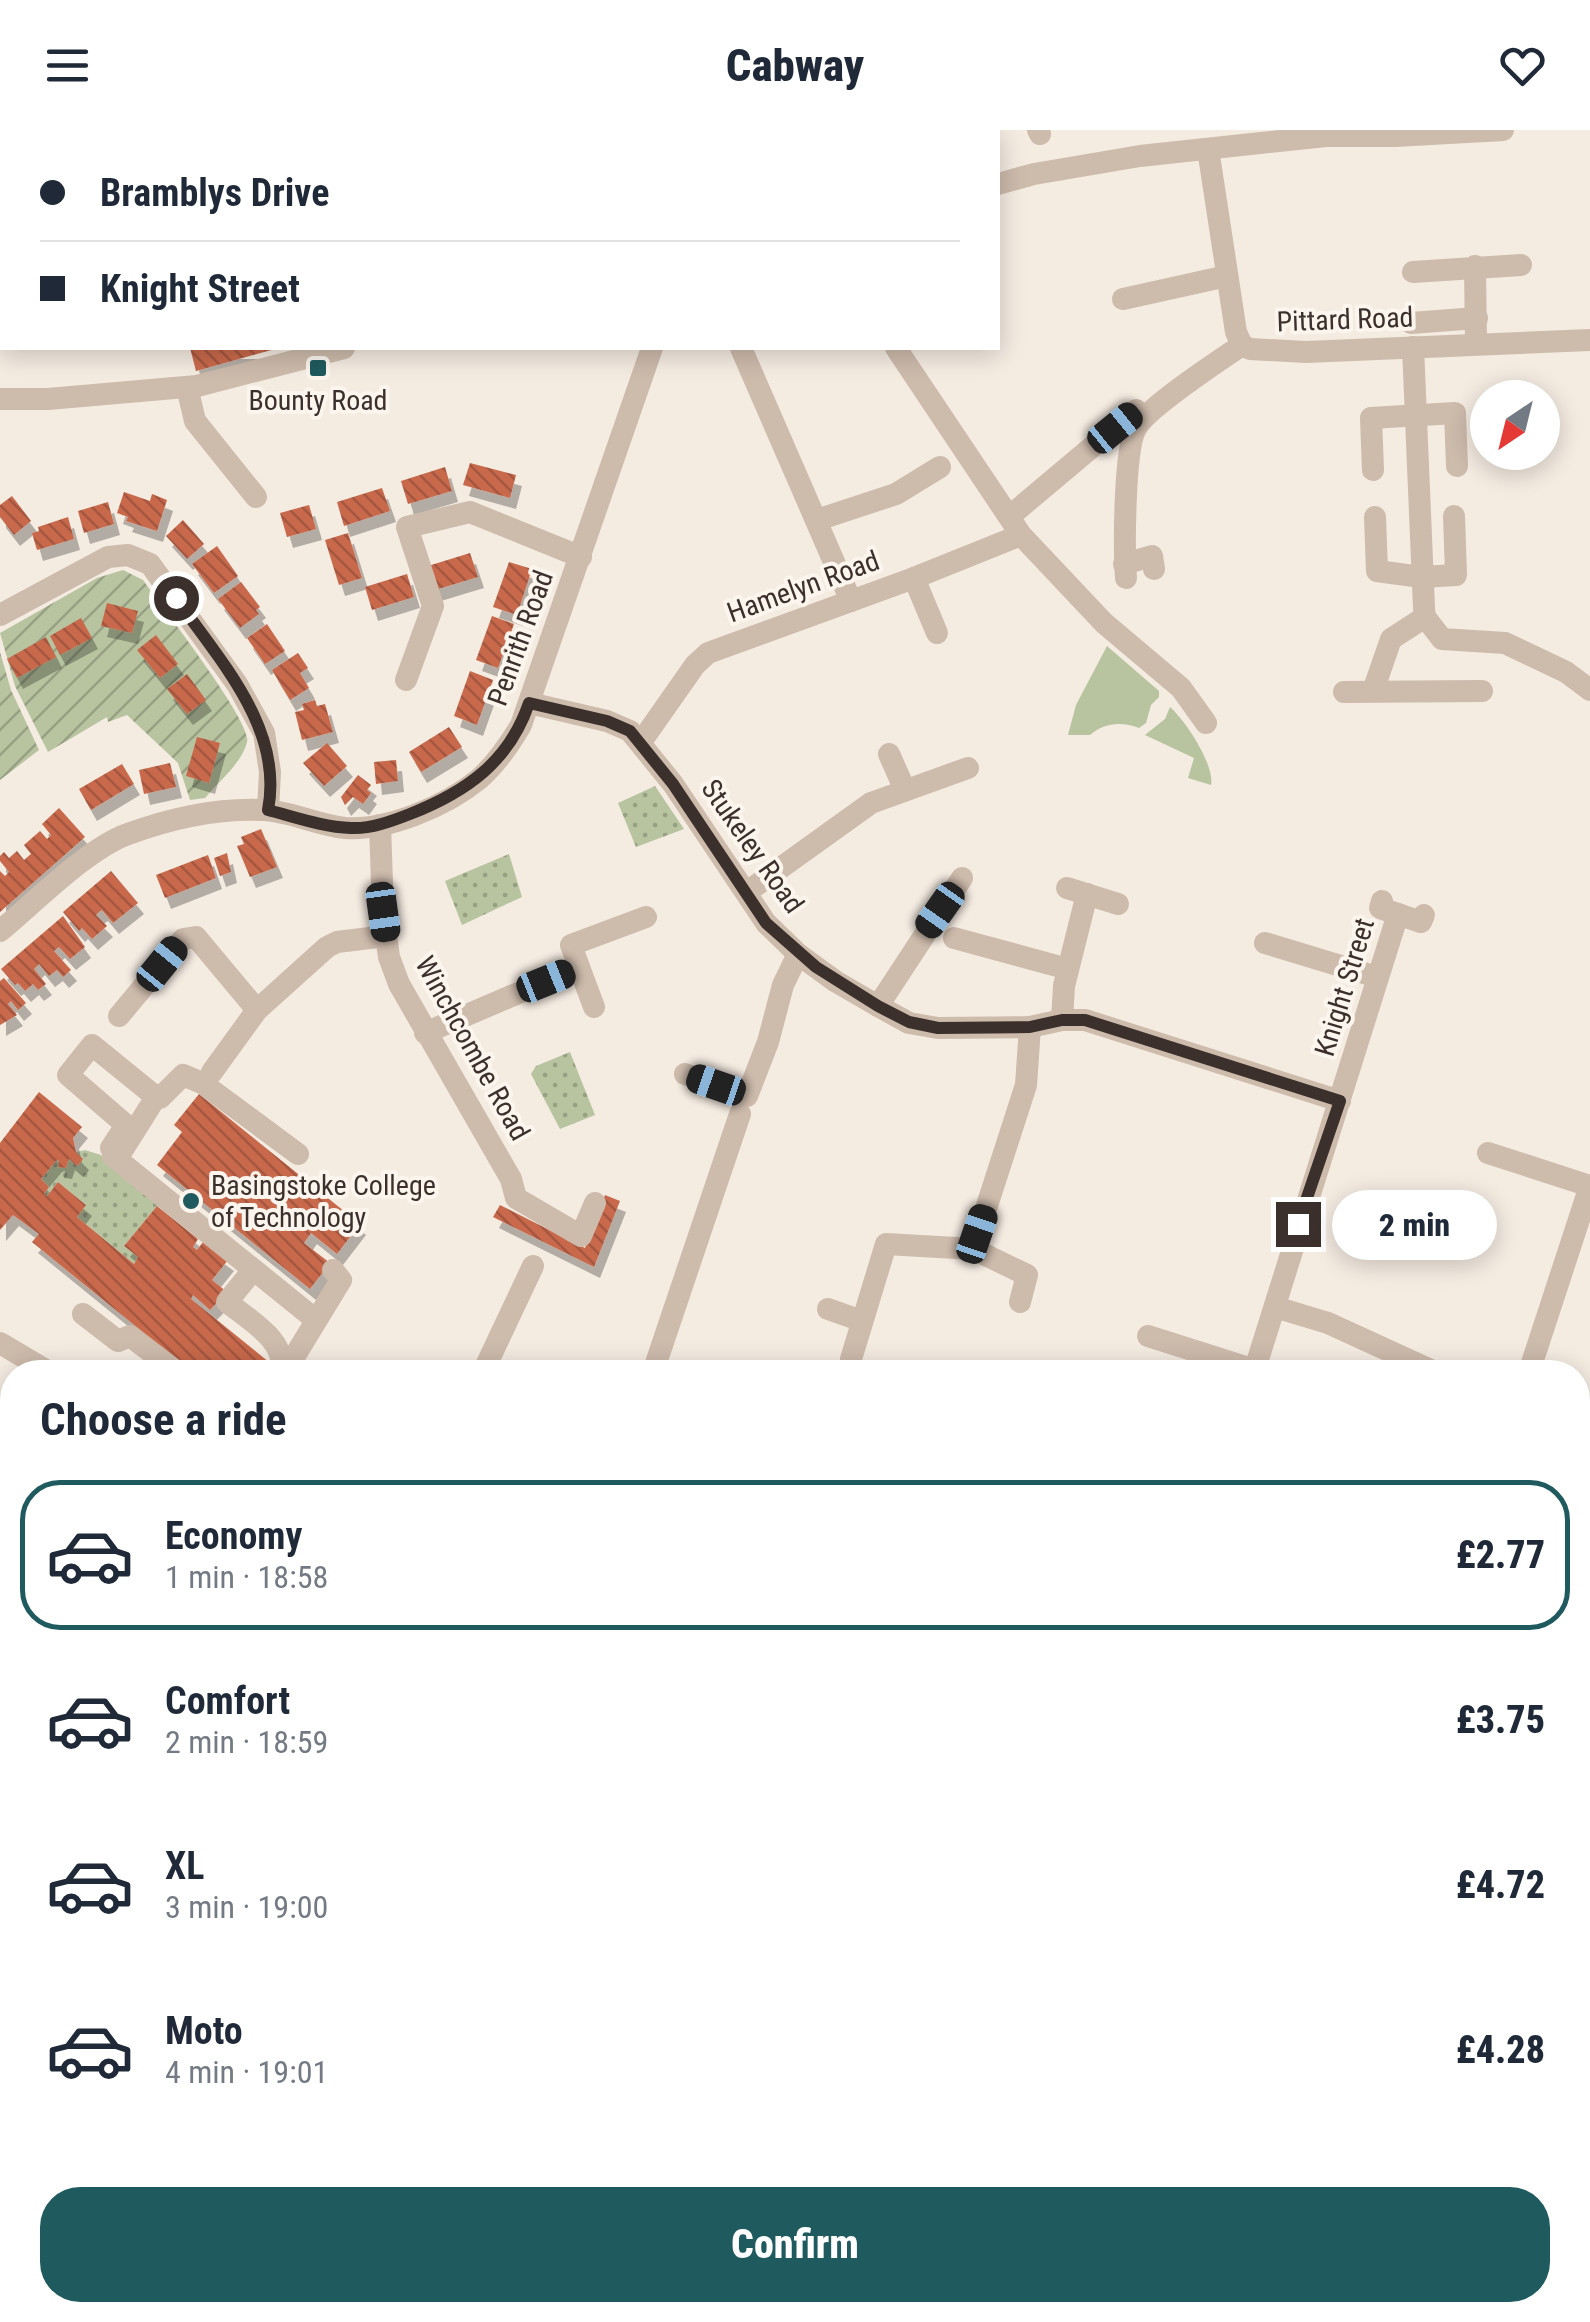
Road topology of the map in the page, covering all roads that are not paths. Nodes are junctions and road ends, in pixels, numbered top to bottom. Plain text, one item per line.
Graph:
1 (1491, 130) edge
2 (1503, 130) edge
3 (1465, 131) edge
4 (1325, 133) edge
5 (1411, 133) edge
6 (1208, 149) junction
7 (1000, 184) edge
8 (1522, 265) dead end
9 (1475, 266) junction
10 (1413, 272) dead end
11 (1227, 276) junction
12 (1124, 299) dead end
13 (1477, 318) junction
14 (1412, 335) junction
15 (1590, 340) edge
16 (1476, 344) junction
17 (1242, 345) junction
18 (336, 350) edge
19 (644, 350) edge
20 (742, 350) edge
21 (897, 350) edge
22 (187, 387) junction
23 (0, 399) edge
24 (1136, 410) dead end
25 (1416, 416) junction
26 (940, 466) dead end
27 (1457, 466) dead end
28 (1373, 470) dead end
29 (256, 498) dead end
30 (1454, 516) dead end
31 (1375, 518) dead end
32 (817, 520) junction
33 (1016, 526) junction
34 (580, 557) junction
35 (1154, 569) dead end
36 (1420, 577) junction
37 (914, 578) junction
38 (851, 601) junction
39 (1, 612) edge
40 (1425, 618) junction
41 (937, 632) dead end
42 (406, 680) dead end
43 (1590, 690) edge
44 (1372, 691) junction
45 (1482, 691) dead end
46 (1344, 692) dead end
47 (529, 703) junction
48 (1206, 723) dead end
49 (641, 742) junction
50 (890, 754) dead end
51 (968, 768) dead end
52 (905, 790) junction
53 (268, 810) junction
54 (380, 824) junction
55 (962, 878) dead end
56 (747, 892) junction
57 (1118, 904) dead end
58 (1424, 915) dead end
59 (646, 917) dead end
60 (0, 930) edge
61 (386, 936) junction
62 (954, 938) dead end
63 (1265, 943) dead end
64 (798, 954) junction
65 (579, 968) junction
66 (1068, 969) junction
67 (1377, 977) junction
68 (878, 1006) junction
69 (594, 1007) dead end
70 (257, 1010) junction
71 (120, 1016) dead end
72 (1062, 1020) junction
73 (1030, 1027) junction
74 (426, 1033) junction
75 (212, 1072) dead end
76 (685, 1074) dead end
77 (156, 1097) junction
78 (1340, 1101) junction
79 (744, 1105) junction
80 (1488, 1153) dead end
81 (298, 1154) dead end
82 (113, 1156) junction
83 (1590, 1186) edge
84 (595, 1204) dead end
85 (973, 1249) junction
86 (533, 1266) dead end
87 (253, 1270) junction
88 (333, 1270) dead end
89 (1020, 1302) dead end
90 (1275, 1306) junction
91 (828, 1308) dead end
92 (83, 1314) dead end
93 (316, 1320) junction
94 (862, 1321) junction
95 (1148, 1336) dead end
96 (0, 1342) edge
97 (851, 1359) dead end
98 (29, 1360) edge
99 (161, 1360) edge
100 (282, 1360) edge
101 (291, 1360) edge
102 (489, 1360) edge
103 (657, 1360) edge
104 (1221, 1360) edge
105 (1258, 1360) edge
106 (1409, 1360) edge
107 (1533, 1360) edge

1 - 2 street
1 - 3 street
3 - 5 street
4 - 5 street
4 - 6 street
6 - 7 street
6 - 11 street, Pittard Road
8 - 9 street
9 - 10 street
9 - 13 street
11 - 12 street
11 - 17 street, Pittard Road
13 - 14 street
13 - 16 street
14 - 16 street, Pittard Road
14 - 17 street, Pittard Road
14 - 25 street
15 - 16 street, Pittard Road
17 - 35 street
18 - 22 street
19 - 34 street, Penrith Road
20 - 32 street
21 - 33 street
22 - 23 street
22 - 29 street
24 - 33 street, Hamelyn Road
25 - 27 street
25 - 28 street
25 - 36 street
26 - 32 street
30 - 36 street
31 - 36 street
32 - 38 street
33 - 37 street, Hamelyn Road
33 - 48 street
34 - 42 street
34 - 47 street, Penrith Road
36 - 40 street
37 - 38 street, Hamelyn Road
37 - 41 street
38 - 49 street, Hamelyn Road
39 - 53 street
40 - 43 street
40 - 44 street
44 - 45 street
44 - 46 street
47 - 49 street, Stukeley Road
47 - 54 street, Penrith Road
49 - 56 street, Stukeley Road
50 - 52 street
51 - 52 street
52 - 56 street
53 - 54 street, Penrith Road
53 - 60 street, Penrith Road
54 - 61 street, Winchcombe Road
55 - 68 street
56 - 64 street, Stukeley Road
57 - 66 street
58 - 67 street, Knight Street
59 - 65 street
61 - 70 street
61 - 74 street, Winchcombe Road
62 - 66 street
63 - 67 street
64 - 68 street, Stukeley Road
64 - 79 street
65 - 69 street
65 - 74 street
66 - 72 street
67 - 78 street, Knight Street
68 - 73 street, Stukeley Road
70 - 71 street
70 - 75 street
72 - 73 street, Stukeley Road
72 - 78 street, Stukeley Road
73 - 85 street
74 - 84 street, Winchcombe Road
76 - 79 street
77 - 81 street
77 - 82 street
77 - 82 street
78 - 90 street, Knight Street
79 - 103 street
80 - 83 street
82 - 87 street
83 - 107 street
85 - 89 street
85 - 94 street
86 - 102 street
87 - 93 street
87 - 100 street
88 - 93 street
90 - 105 street, Knight Street
90 - 106 street
91 - 94 street
92 - 99 street
93 - 101 street
94 - 97 street
95 - 104 street
96 - 98 street

